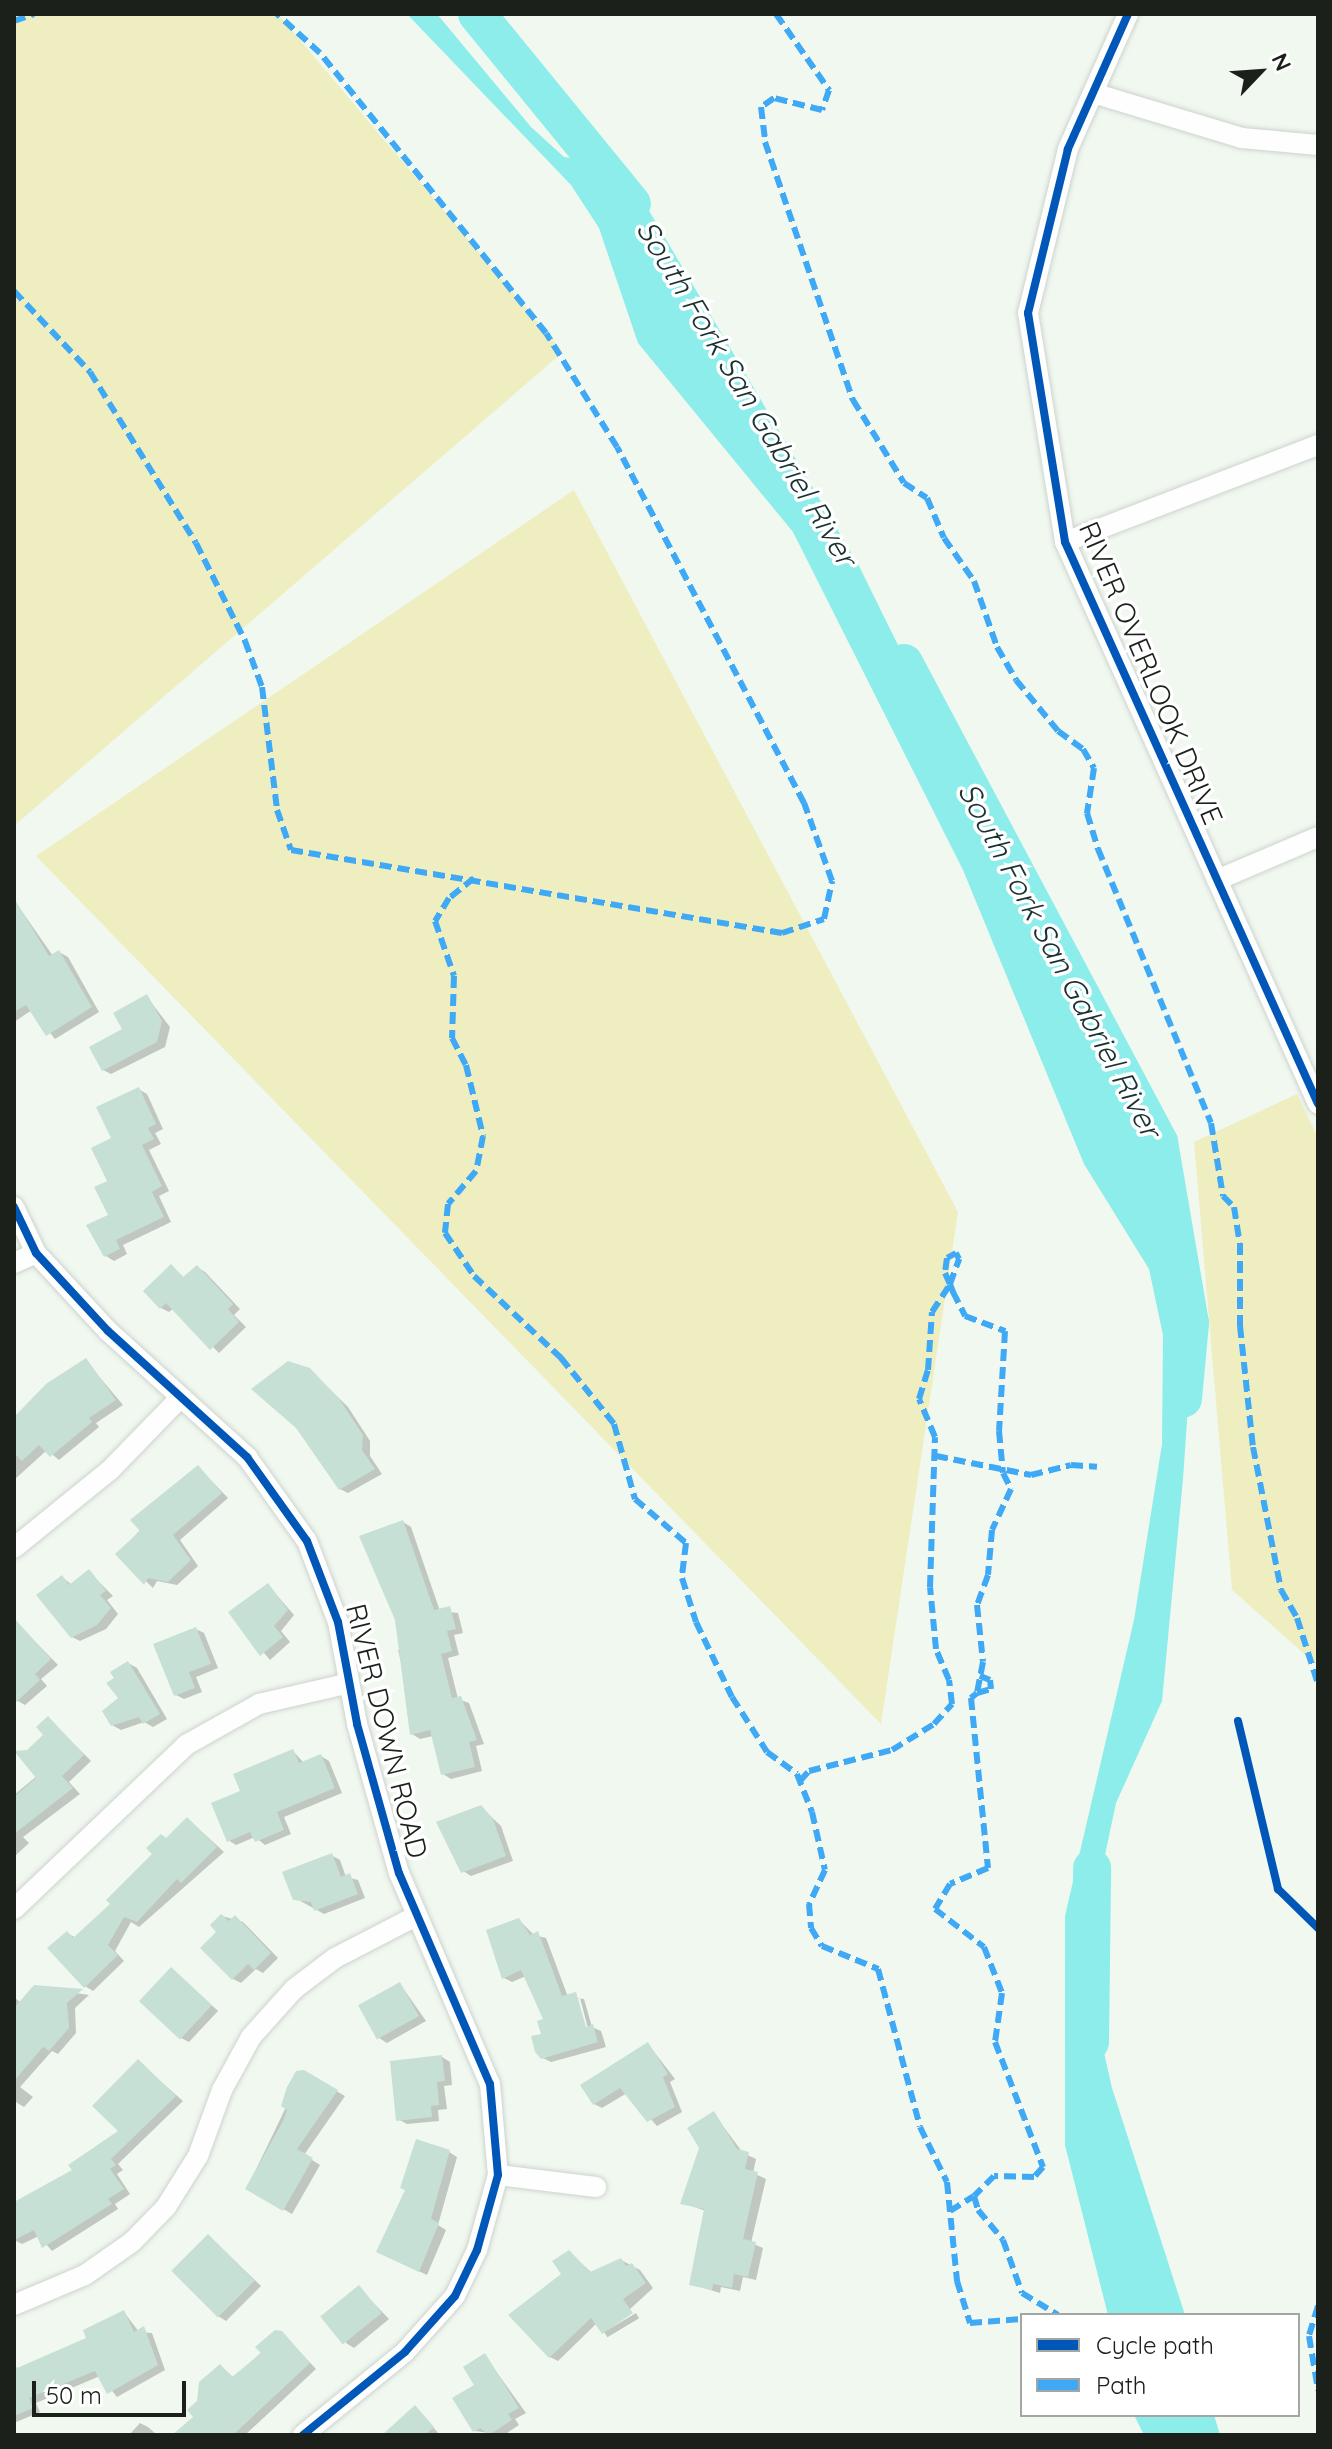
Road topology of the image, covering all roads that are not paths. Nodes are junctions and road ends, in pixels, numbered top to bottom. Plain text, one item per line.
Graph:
1 (1128, 14) edge
2 (1093, 93) junction
3 (1318, 145) edge
4 (1318, 445) edge
5 (1065, 542) junction
6 (1318, 837) edge
7 (1217, 880) junction
8 (1318, 1104) edge
9 (14, 1207) edge
10 (36, 1253) junction
11 (14, 1263) edge
12 (179, 1399) junction
13 (14, 1548) edge
14 (349, 1683) junction
15 (14, 1909) edge
16 (416, 1916) junction
17 (498, 2175) junction
18 (596, 2187) dead end
19 (14, 2305) edge
20 (303, 2435) edge

1 - 2 street, RIVER OVERLOOK DRIVE
2 - 3 street
2 - 5 street, RIVER OVERLOOK DRIVE
4 - 5 street
5 - 7 street, RIVER OVERLOOK DRIVE
6 - 7 street
7 - 8 street, RIVER OVERLOOK DRIVE
9 - 10 street, RIVER DOWN ROAD
10 - 11 street
10 - 12 street, RIVER DOWN ROAD
12 - 13 street
12 - 14 street, RIVER DOWN ROAD
14 - 15 street
14 - 16 street, RIVER DOWN ROAD
16 - 17 street, RIVER DOWN ROAD
16 - 19 street
17 - 18 street
17 - 20 street, RIVER DOWN ROAD

